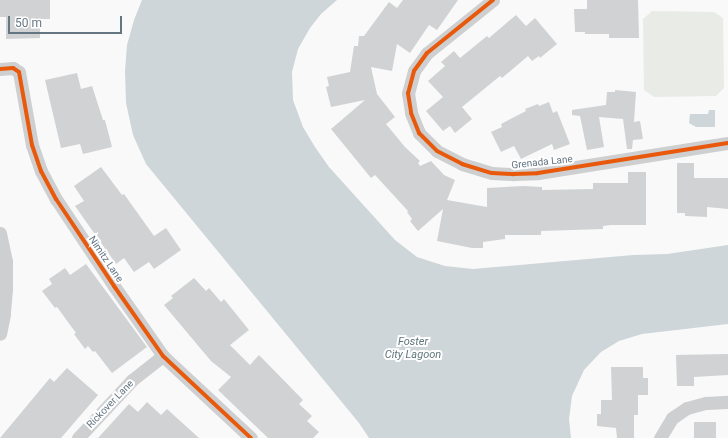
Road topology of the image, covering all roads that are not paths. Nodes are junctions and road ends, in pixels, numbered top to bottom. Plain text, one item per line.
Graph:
1 (493, 0) edge
2 (0, 70) edge
3 (728, 143) edge
4 (0, 233) edge
5 (0, 334) edge
6 (163, 356) junction
7 (728, 402) edge
8 (78, 438) edge
9 (251, 438) edge
10 (660, 438) edge

1 - 3 street, Grenada Lane
2 - 6 street, Nimitz Lane
4 - 5 street
6 - 8 street, Rickover Lane
6 - 9 street, Nimitz Lane
7 - 10 street

